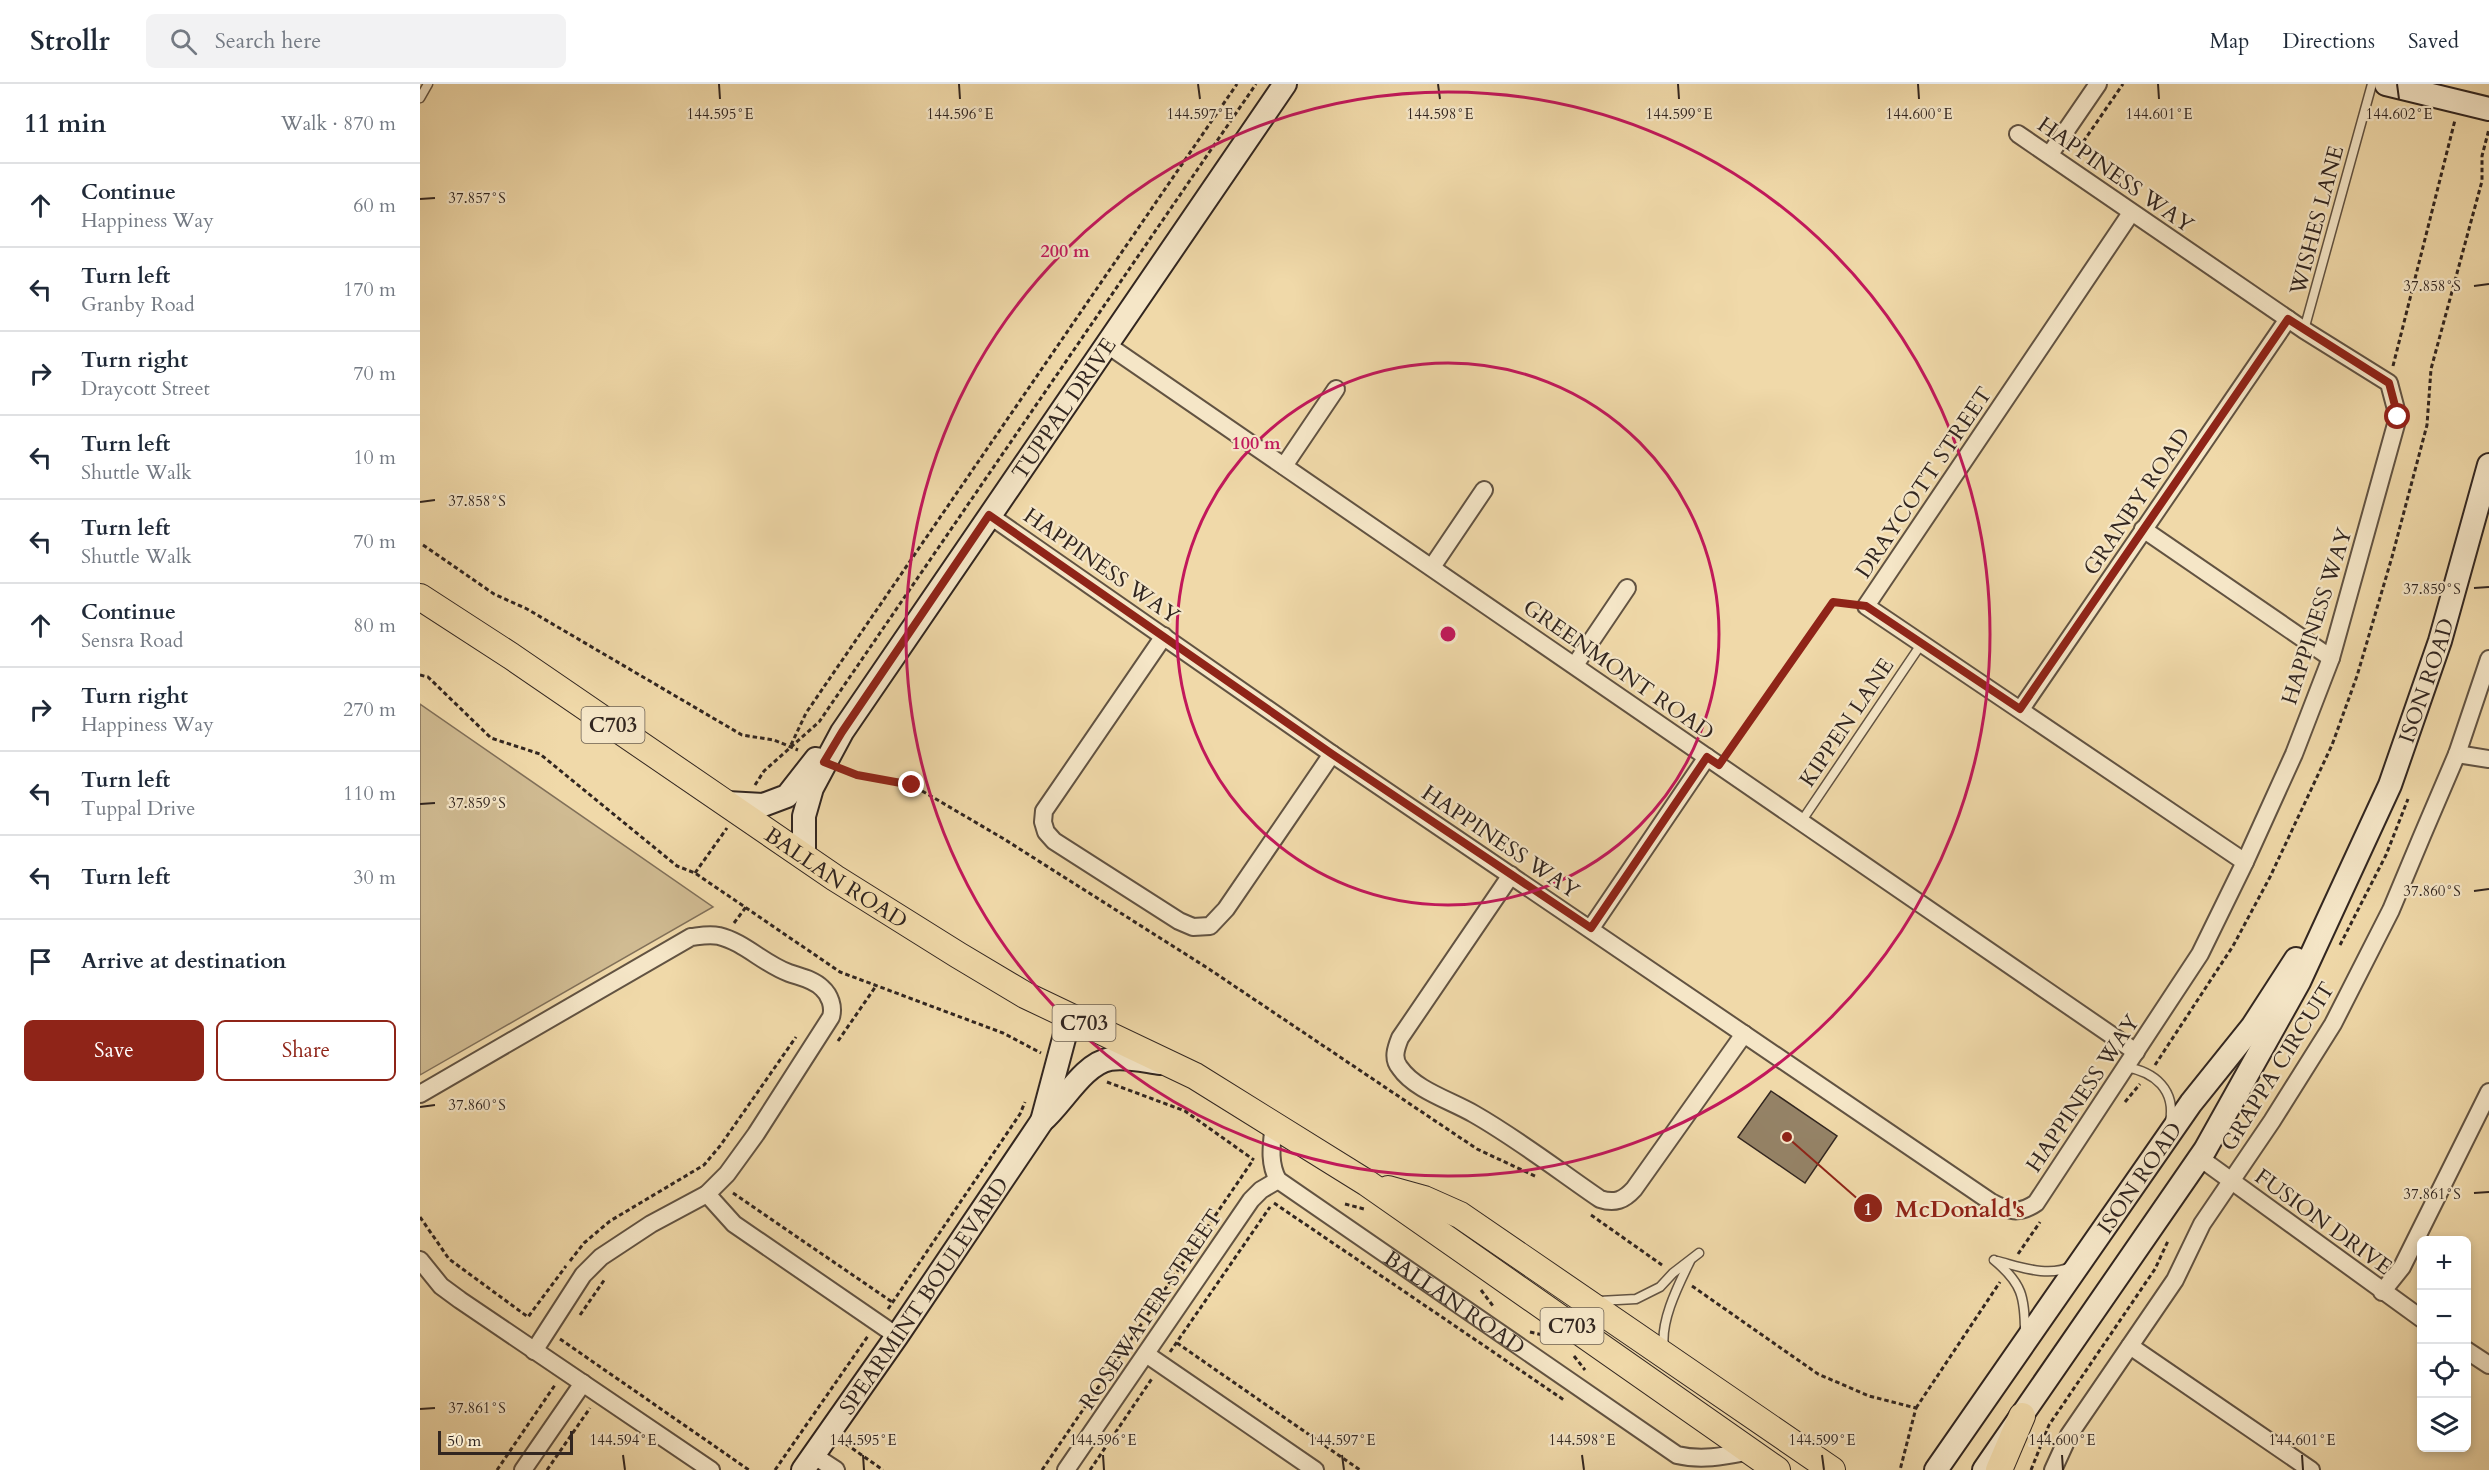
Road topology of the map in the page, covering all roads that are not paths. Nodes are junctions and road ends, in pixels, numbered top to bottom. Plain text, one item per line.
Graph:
1 (429, 84) edge
2 (1285, 84) edge
3 (2098, 84) edge
4 (2372, 84) edge
5 (2386, 84) edge
6 (420, 98) edge
7 (2489, 109) edge
8 (2018, 134) dead end
9 (2050, 154) junction
10 (2131, 213) junction
11 (2288, 319) junction
12 (2304, 330) junction
13 (1106, 344) junction
14 (1336, 389) dead end
15 (1284, 465) junction
16 (2489, 465) edge
17 (1484, 490) dead end
18 (989, 515) junction
19 (2143, 530) junction
20 (1432, 567) junction
21 (1627, 588) dead end
22 (420, 597) edge
23 (1164, 636) junction
24 (1922, 643) junction
25 (2331, 658) junction
26 (2489, 659) edge
27 (1575, 665) junction
28 (2020, 709) junction
29 (1332, 754) junction
30 (2457, 754) junction
31 (2489, 759) edge
32 (820, 761) junction
33 (1713, 761) junction
34 (727, 803) junction
35 (1800, 822) junction
36 (804, 856) junction
37 (2245, 862) junction
38 (1511, 875) junction
39 (2343, 888) junction
40 (1591, 928) junction
41 (1070, 1016) junction
42 (1744, 1035) junction
43 (2136, 1052) junction
44 (1174, 1066) junction
45 (2126, 1067) junction
46 (2489, 1092) edge
47 (420, 1094) edge
48 (1042, 1121) junction
49 (1274, 1124) junction
50 (2168, 1137) junction
51 (2155, 1156) junction
52 (2200, 1158) junction
53 (1275, 1173) junction
54 (2231, 1180) junction
55 (1367, 1183) junction
56 (707, 1194) junction
57 (1699, 1253) dead end
58 (2083, 1259) junction
59 (420, 1260) edge
60 (1690, 1261) junction
61 (2382, 1292) junction
62 (1586, 1302) junction
63 (2417, 1316) edge
64 (897, 1336) junction
65 (2025, 1342) junction
66 (2130, 1346) junction
67 (534, 1351) junction
68 (2471, 1353) edge
69 (1146, 1354) junction
70 (1665, 1356) junction
71 (2489, 1365) edge
72 (583, 1383) junction
73 (2022, 1416) junction
74 (1751, 1451) junction
75 (1806, 1452) junction
76 (808, 1462) edge
77 (523, 1470) edge
78 (711, 1470) edge
79 (836, 1470) edge
80 (1066, 1470) edge
81 (1315, 1470) edge
82 (1777, 1470) edge
83 (1832, 1470) edge
84 (1853, 1470) edge
85 (1936, 1470) edge
86 (1984, 1470) edge
87 (1999, 1470) edge
88 (2053, 1470) edge
89 (2311, 1470) edge

1 - 6 lane
2 - 13 main road, TUPPAL DRIVE
3 - 9 street
4 - 12 lane, WISHES LANE
5 - 7 main road
8 - 9 street, HAPPINESS WAY
9 - 10 street, HAPPINESS WAY
10 - 11 street, HAPPINESS WAY
10 - 24 street, DRAYCOTT STREET
11 - 12 street, HAPPINESS WAY
11 - 19 street, GRANBY ROAD
12 - 25 street, HAPPINESS WAY
13 - 15 street, GREENMONT ROAD
13 - 18 main road, TUPPAL DRIVE
14 - 15 street
15 - 20 street, GREENMONT ROAD
16 - 39 main road, ISON ROAD
17 - 20 street
18 - 23 street, HAPPINESS WAY
18 - 32 main road, TUPPAL DRIVE
19 - 25 street
19 - 28 street, GRANBY ROAD
20 - 27 street, GREENMONT ROAD
21 - 27 street
22 - 34 main road, BALLAN ROAD / C703
23 - 29 street, HAPPINESS WAY
23 - 29 street
24 - 28 street, DRAYCOTT STREET
24 - 35 lane, KIPPEN LANE
25 - 37 street, HAPPINESS WAY
26 - 30 street, GRAPPA CIRCUIT
27 - 33 street, GREENMONT ROAD
28 - 37 street, DRAYCOTT STREET
29 - 38 street, HAPPINESS WAY
30 - 31 street
30 - 54 street, GRAPPA CIRCUIT
32 - 34 main road, TUPPAL DRIVE
32 - 36 main road, TUPPAL DRIVE
33 - 35 street, GREENMONT ROAD
33 - 40 street
34 - 36 main road, BALLAN ROAD / C703
35 - 43 street, GREENMONT ROAD
36 - 41 main road, BALLAN ROAD / C703
37 - 43 street, HAPPINESS WAY
38 - 40 street, HAPPINESS WAY
38 - 42 street
39 - 50 main road, ISON ROAD
39 - 52 main road, ISON ROAD
40 - 42 street, HAPPINESS WAY
41 - 44 main road, BALLAN ROAD / C703
41 - 48 main road, SPEARMINT BOULEVARD
42 - 45 street, HAPPINESS WAY
43 - 45 street, HAPPINESS WAY
44 - 48 main road, SPEARMINT BOULEVARD
44 - 49 main road, BALLAN ROAD / C703
45 - 50 lane
46 - 61 street
47 - 56 street
48 - 64 main road, SPEARMINT BOULEVARD
49 - 53 street
49 - 55 main road, BALLAN ROAD / C703
50 - 51 main road, ISON ROAD
51 - 52 main road
51 - 58 main road, ISON ROAD
52 - 54 street, FUSION DRIVE
52 - 73 main road, ISON ROAD
53 - 69 street, ROSEWATER STREET
53 - 74 street, BALLAN ROAD
54 - 61 street, FUSION DRIVE
54 - 66 street, GRAPPA CIRCUIT
55 - 62 main road, BALLAN ROAD / C703
55 - 74 main road, BALLAN ROAD / C703
56 - 64 street
56 - 67 street
57 - 60 lane
58 - 65 main road, ISON ROAD
58 - 65 lane
59 - 67 street
60 - 62 lane
60 - 70 lane
61 - 63 street, FUSION DRIVE
62 - 70 main road, BALLAN ROAD / C703
64 - 76 main road, SPEARMINT BOULEVARD
65 - 85 main road, ISON ROAD
66 - 88 street, GRAPPA CIRCUIT
66 - 89 street
67 - 72 street
68 - 71 street
69 - 80 street, ROSEWATER STREET
69 - 81 street
70 - 75 main road, BALLAN ROAD / C703
72 - 77 street
72 - 78 street
73 - 86 main road, ISON ROAD
73 - 87 main road
74 - 82 main road, BALLAN ROAD / C703
75 - 83 main road, BALLAN ROAD / C703
75 - 84 main road
76 - 79 street

